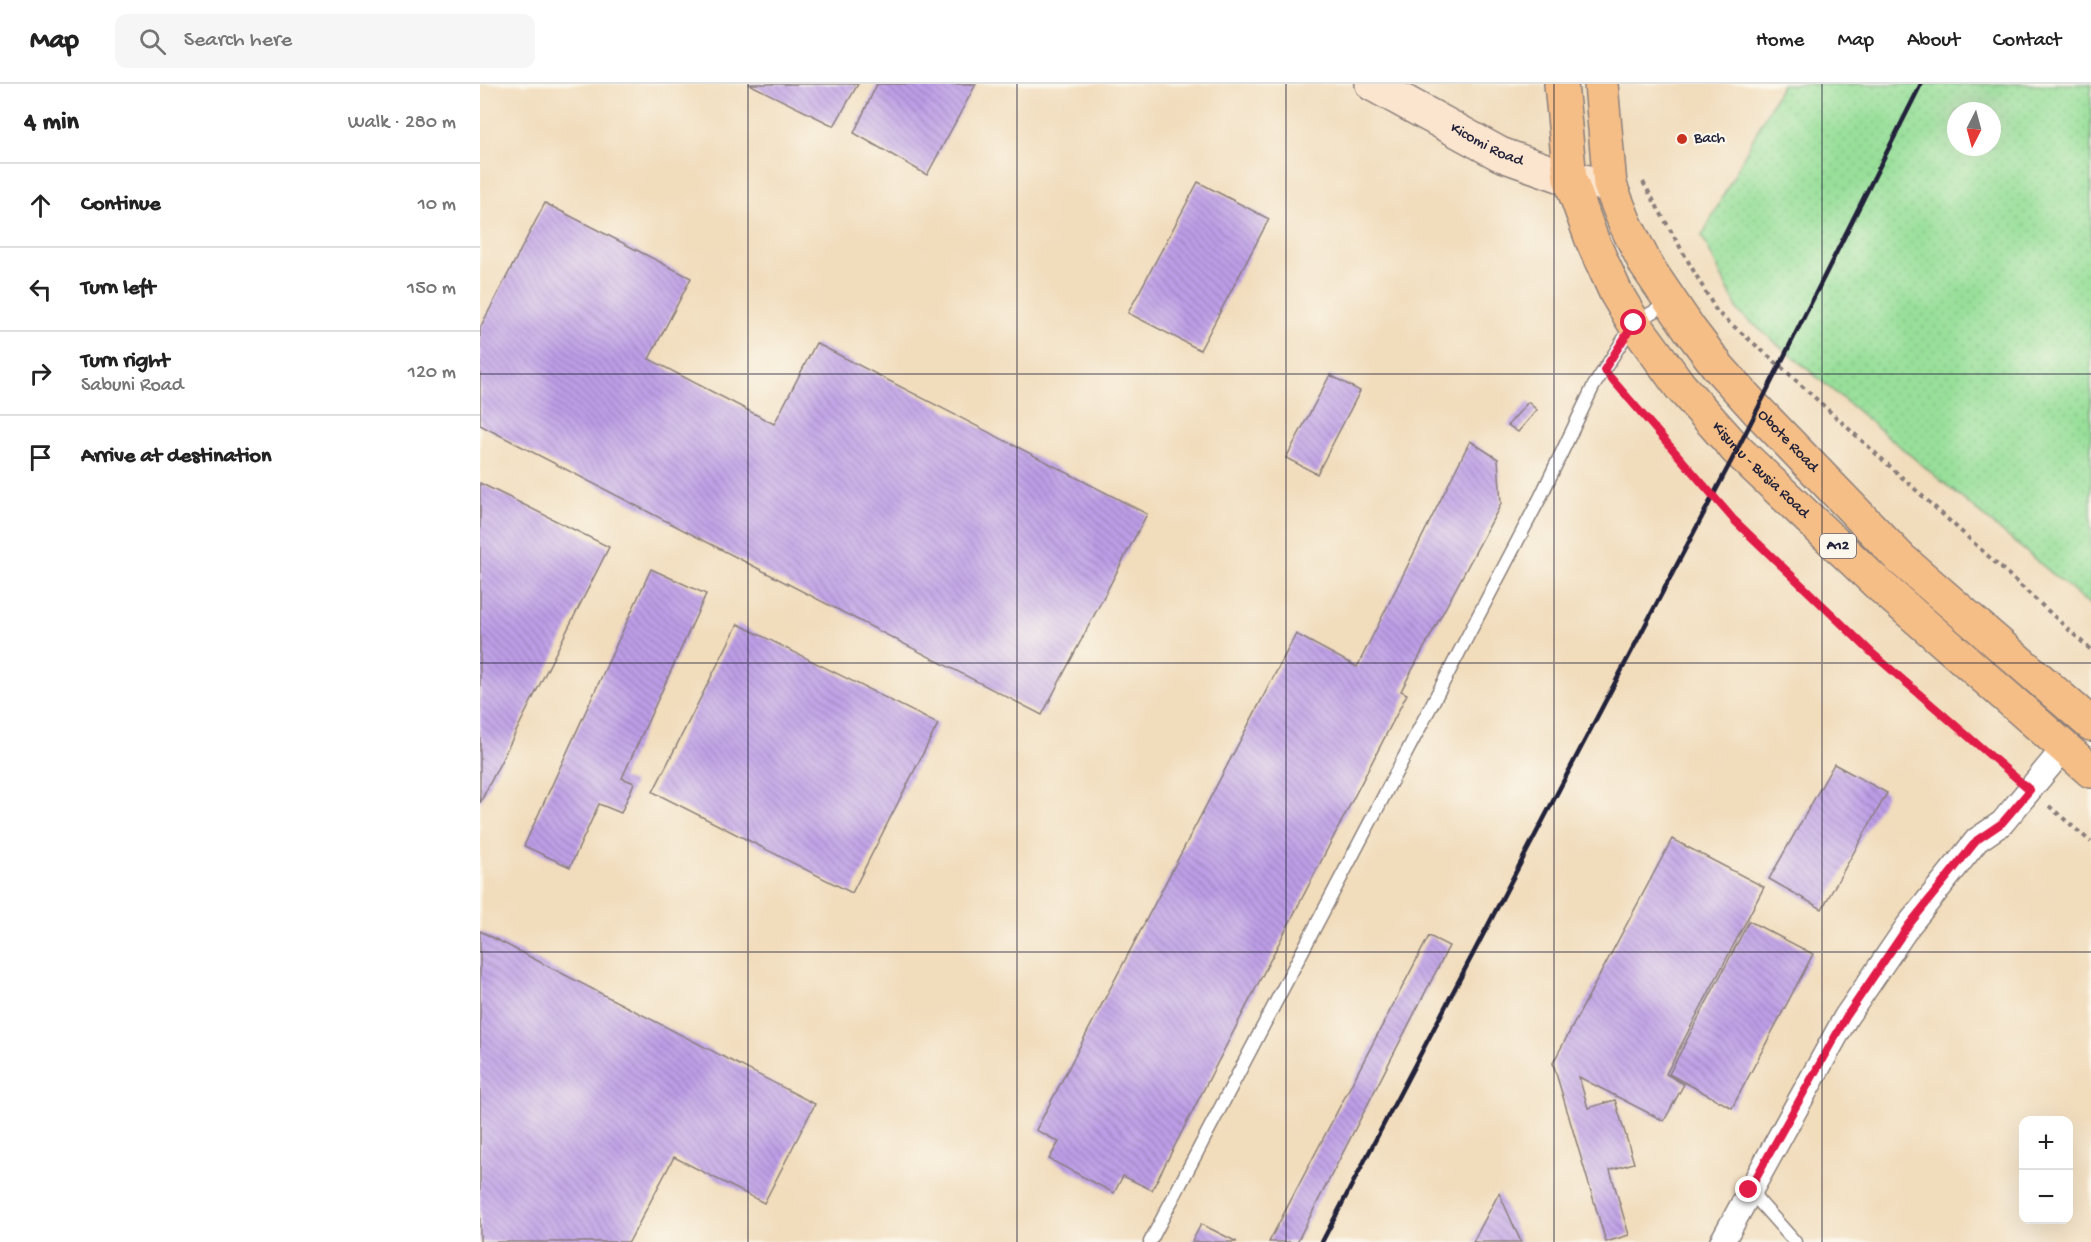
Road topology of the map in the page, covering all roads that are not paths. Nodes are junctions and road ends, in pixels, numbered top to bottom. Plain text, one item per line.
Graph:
1 (1372, 84) edge
2 (1561, 84) edge
3 (1601, 84) edge
4 (1570, 179) junction
5 (1610, 184) junction
6 (1670, 302) junction
7 (1634, 323) junction
8 (2091, 724) edge
9 (2065, 747) junction
10 (2091, 771) edge
11 (1749, 1190) junction
12 (1150, 1242) edge
13 (1722, 1242) edge
14 (1795, 1242) edge

1 - 4 main road, Kicomi Road
2 - 4 highway, A12
3 - 5 highway, Obote Road / A12
4 - 5 main road, Kicomi Road
4 - 7 highway, A12
5 - 6 highway, Obote Road / A12
6 - 7 lane
6 - 8 highway, Obote Road / A12
7 - 9 highway, Kisumu - Busia Road / A12
7 - 12 lane
9 - 10 highway, A12
9 - 11 street
11 - 13 street
11 - 14 lane

